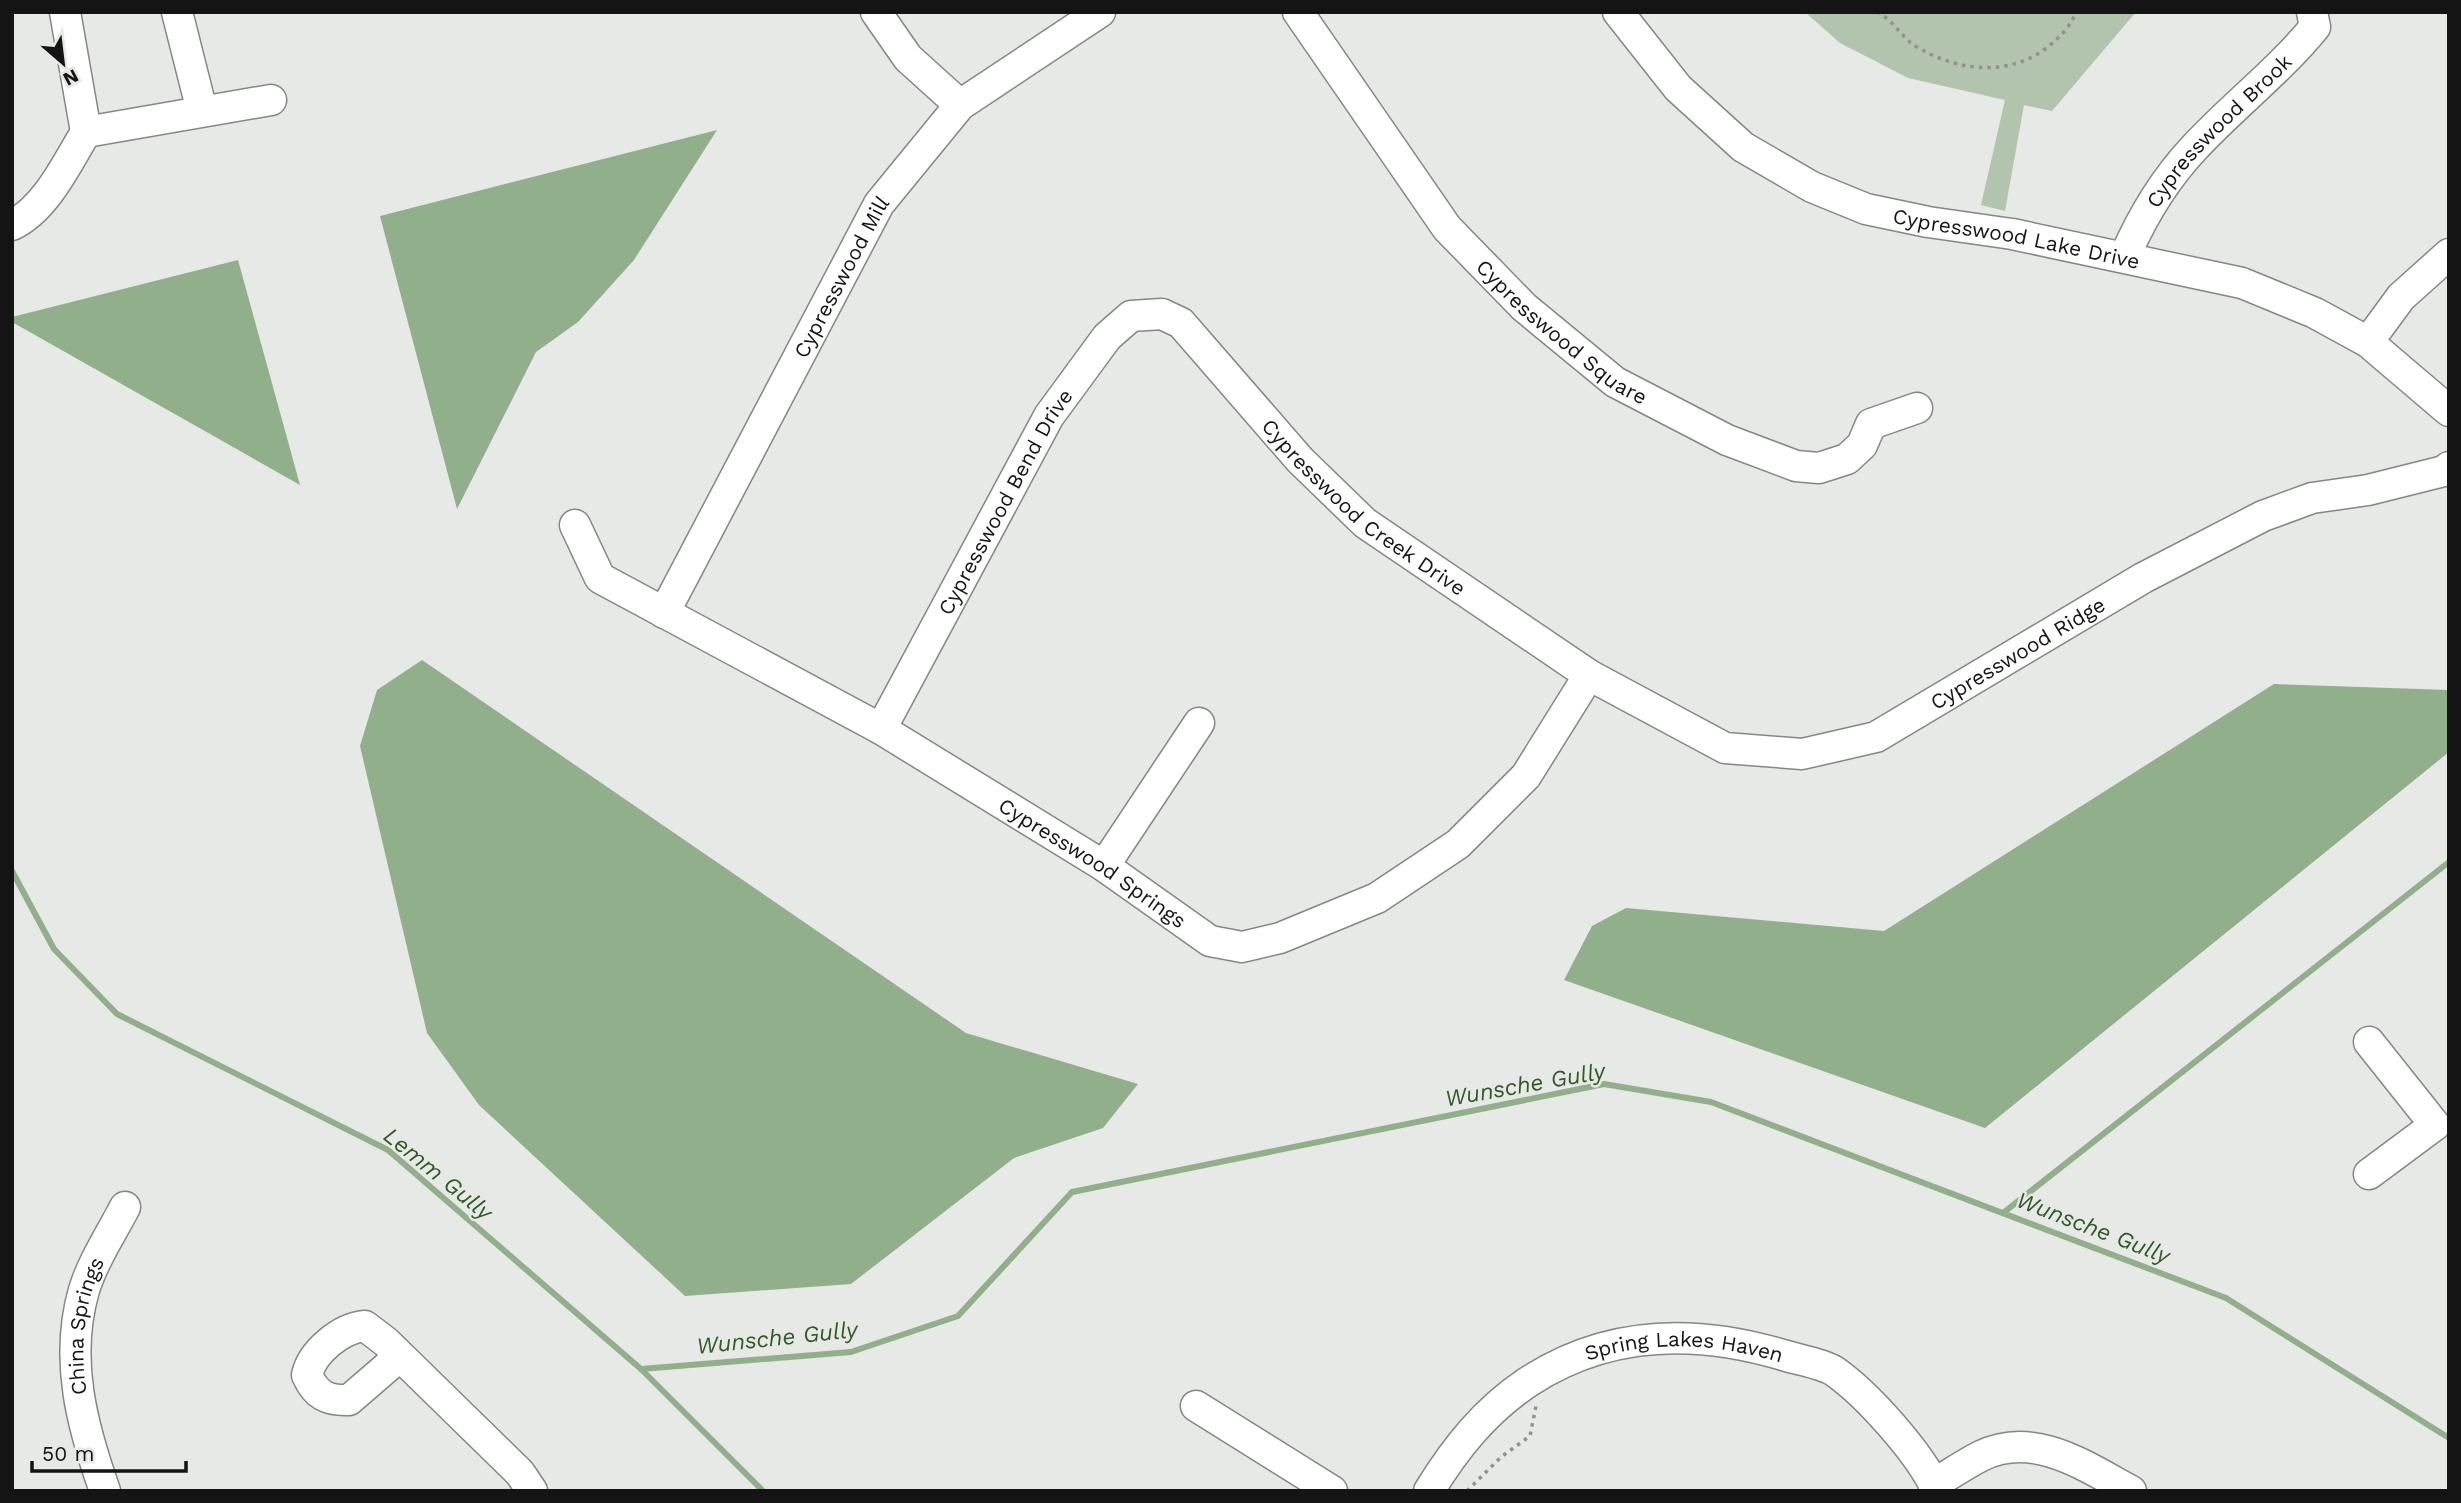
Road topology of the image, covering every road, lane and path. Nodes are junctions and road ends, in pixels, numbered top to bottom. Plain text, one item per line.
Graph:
1 (65, 12) edge
2 (177, 12) edge
3 (876, 12) edge
4 (1100, 12) edge
5 (1298, 12) edge
6 (1618, 12) edge
7 (1877, 12) edge
8 (2076, 12) edge
9 (2312, 12) edge
10 (271, 100) dead end
11 (960, 105) junction
12 (201, 111) junction
13 (86, 132) junction
14 (12, 225) edge
15 (2449, 254) edge
16 (2126, 256) junction
17 (1162, 314) joint
18 (2368, 342) junction
19 (1917, 408) dead end
20 (2449, 411) edge
21 (2449, 467) edge
22 (575, 525) dead end
23 (664, 613) junction
24 (1589, 675) junction
25 (1199, 723) dead end
26 (881, 729) junction
27 (1104, 866) junction
28 (2369, 1042) dead end
29 (2444, 1128) edge
30 (2369, 1174) dead end
31 (125, 1208) dead end
32 (400, 1356) dead end
33 (1541, 1401) dead end
34 (1196, 1406) dead end
35 (1936, 1487) edge
36 (105, 1491) edge
37 (532, 1491) edge
38 (1332, 1491) edge
39 (1429, 1491) edge
40 (1467, 1491) edge
41 (2131, 1491) edge

1 - 13 street
2 - 12 street
3 - 11 street
4 - 11 street, Cypresswood Mill
5 - 19 street, Cypresswood Square
6 - 16 street, Cypresswood Lake Drive
7 - 8 path
9 - 16 street, Cypresswood Brook
10 - 12 street
11 - 23 street, Cypresswood Mill
12 - 13 street
13 - 14 street
15 - 18 street
16 - 18 street, Cypresswood Lake Drive
17 - 24 street, Cypresswood Creek Drive
17 - 26 street, Cypresswood Bend Drive
18 - 20 street, Cypresswood Lake Drive
21 - 24 street, Cypresswood Ridge
22 - 23 street, Cypresswood Springs
23 - 26 street, Cypresswood Springs
24 - 27 street, Cypresswood Springs
25 - 27 street
26 - 27 street, Cypresswood Springs
28 - 29 street
29 - 30 street
31 - 36 street, China Springs
32 - 37 street
33 - 40 path
34 - 38 street
35 - 39 street, Spring Lakes Haven
35 - 41 street

